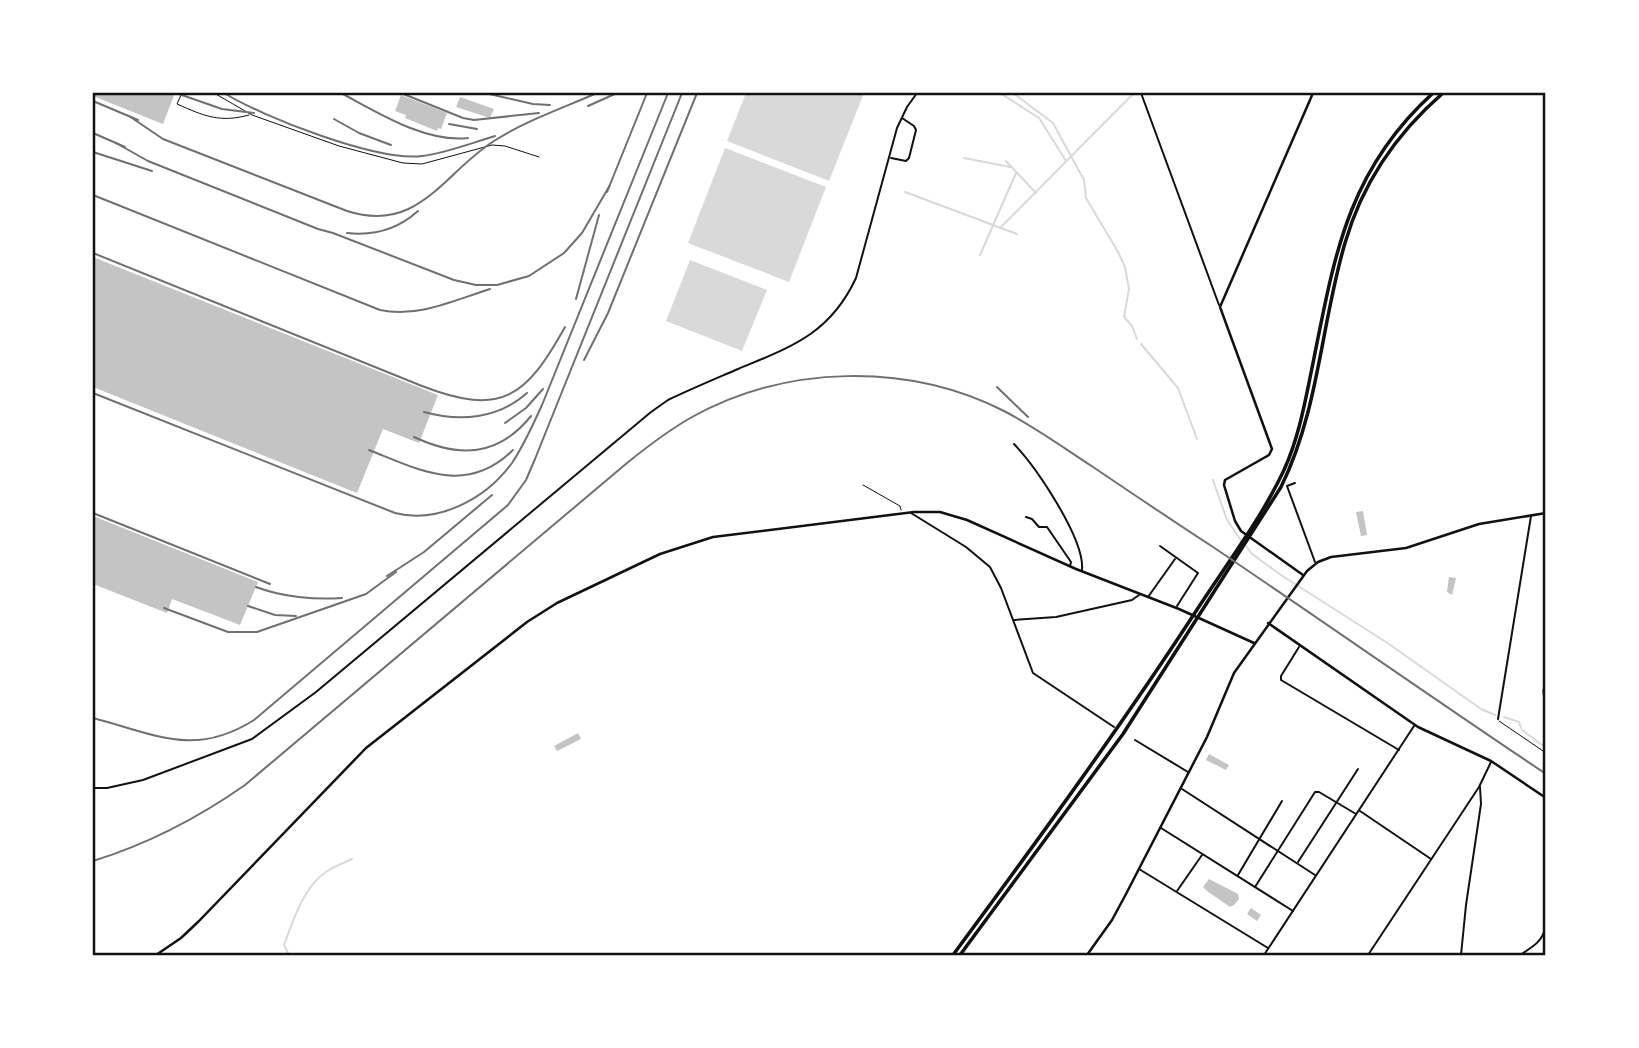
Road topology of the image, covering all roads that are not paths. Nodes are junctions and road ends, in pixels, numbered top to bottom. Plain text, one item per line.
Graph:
1 (182, 93) edge
2 (214, 93) edge
3 (917, 93) edge
4 (1141, 93) edge
5 (1313, 93) edge
6 (1433, 93) edge
7 (1445, 93) edge
8 (252, 115) junction
9 (901, 118) junction
10 (539, 157) dead end
11 (888, 158) junction
12 (1220, 307) junction
13 (1014, 444) dead end
14 (1295, 482) dead end
15 (863, 485) dead end
16 (910, 512) junction
17 (901, 513) junction
18 (1546, 513) edge
19 (1531, 515) junction
20 (1026, 517) dead end
21 (1253, 528) junction
22 (1160, 546) dead end
23 (1176, 557) junction
24 (1316, 564) junction
25 (1070, 566) junction
26 (1082, 571) junction
27 (1303, 575) junction
28 (1139, 595) junction
29 (1148, 598) junction
30 (1176, 607) junction
31 (1013, 620) junction
32 (1268, 624) junction
33 (1188, 628) junction
34 (1254, 643) junction
35 (1300, 646) junction
36 (1498, 719) joint
37 (1415, 725) junction
38 (1114, 727) dead end
39 (1135, 740) dead end
40 (1399, 750) junction
41 (1546, 754) edge
42 (1491, 761) junction
43 (1358, 769) dead end
44 (1189, 772) junction
45 (1479, 786) junction
46 (93, 788) edge
47 (1181, 788) junction
48 (1546, 797) edge
49 (1282, 801) dead end
50 (1336, 802) junction
51 (1359, 810) junction
52 (1356, 815) junction
53 (1160, 828) junction
54 (1261, 839) junction
55 (1278, 851) junction
56 (1202, 854) junction
57 (1431, 860) junction
58 (1297, 863) junction
59 (1139, 869) junction
60 (1317, 875) junction
61 (1238, 876) junction
62 (1255, 887) junction
63 (1177, 892) junction
64 (1293, 911) junction
65 (1546, 926) edge
66 (1269, 948) junction
67 (1265, 954) edge
68 (156, 955) edge
69 (953, 955) edge
70 (960, 955) edge
71 (1087, 955) edge
72 (1270, 955) edge
73 (1368, 955) edge
74 (1461, 955) edge
75 (1520, 955) edge

1 - 8 lane
2 - 8 lane
3 - 9 street
4 - 12 street
5 - 12 street
6 - 21 main road
7 - 21 main road
8 - 10 lane
9 - 11 street
9 - 11 street
11 - 46 street
12 - 27 street
13 - 26 street
14 - 24 street
15 - 17 lane
16 - 17 street
16 - 25 street
16 - 31 street
17 - 68 street
18 - 19 street
19 - 24 street
19 - 36 street
20 - 25 street
21 - 33 main road
22 - 23 street
23 - 29 street
23 - 30 street
24 - 27 street
25 - 26 street
26 - 28 street
27 - 32 street
28 - 29 street
28 - 31 street
29 - 30 street
30 - 34 street
31 - 38 street
32 - 34 street
32 - 35 street
33 - 69 main road
33 - 70 main road
34 - 44 street
35 - 37 street
35 - 40 street
36 - 41 lane
37 - 40 street
37 - 42 street
39 - 44 street
40 - 51 street
42 - 45 street
42 - 48 street
43 - 50 street
44 - 47 street
45 - 57 street
45 - 74 street
47 - 53 street
47 - 54 street
49 - 54 street
50 - 52 street
50 - 55 street
50 - 58 street
51 - 52 street
51 - 57 street
52 - 60 street
53 - 56 street
53 - 59 street
54 - 55 street
54 - 61 street
55 - 58 street
55 - 62 street
56 - 61 street
56 - 63 street
57 - 73 street
58 - 60 street
59 - 63 street
59 - 71 street
60 - 64 street
61 - 62 street
62 - 64 street
63 - 66 street
64 - 66 street
65 - 75 street
66 - 67 street
67 - 72 street

